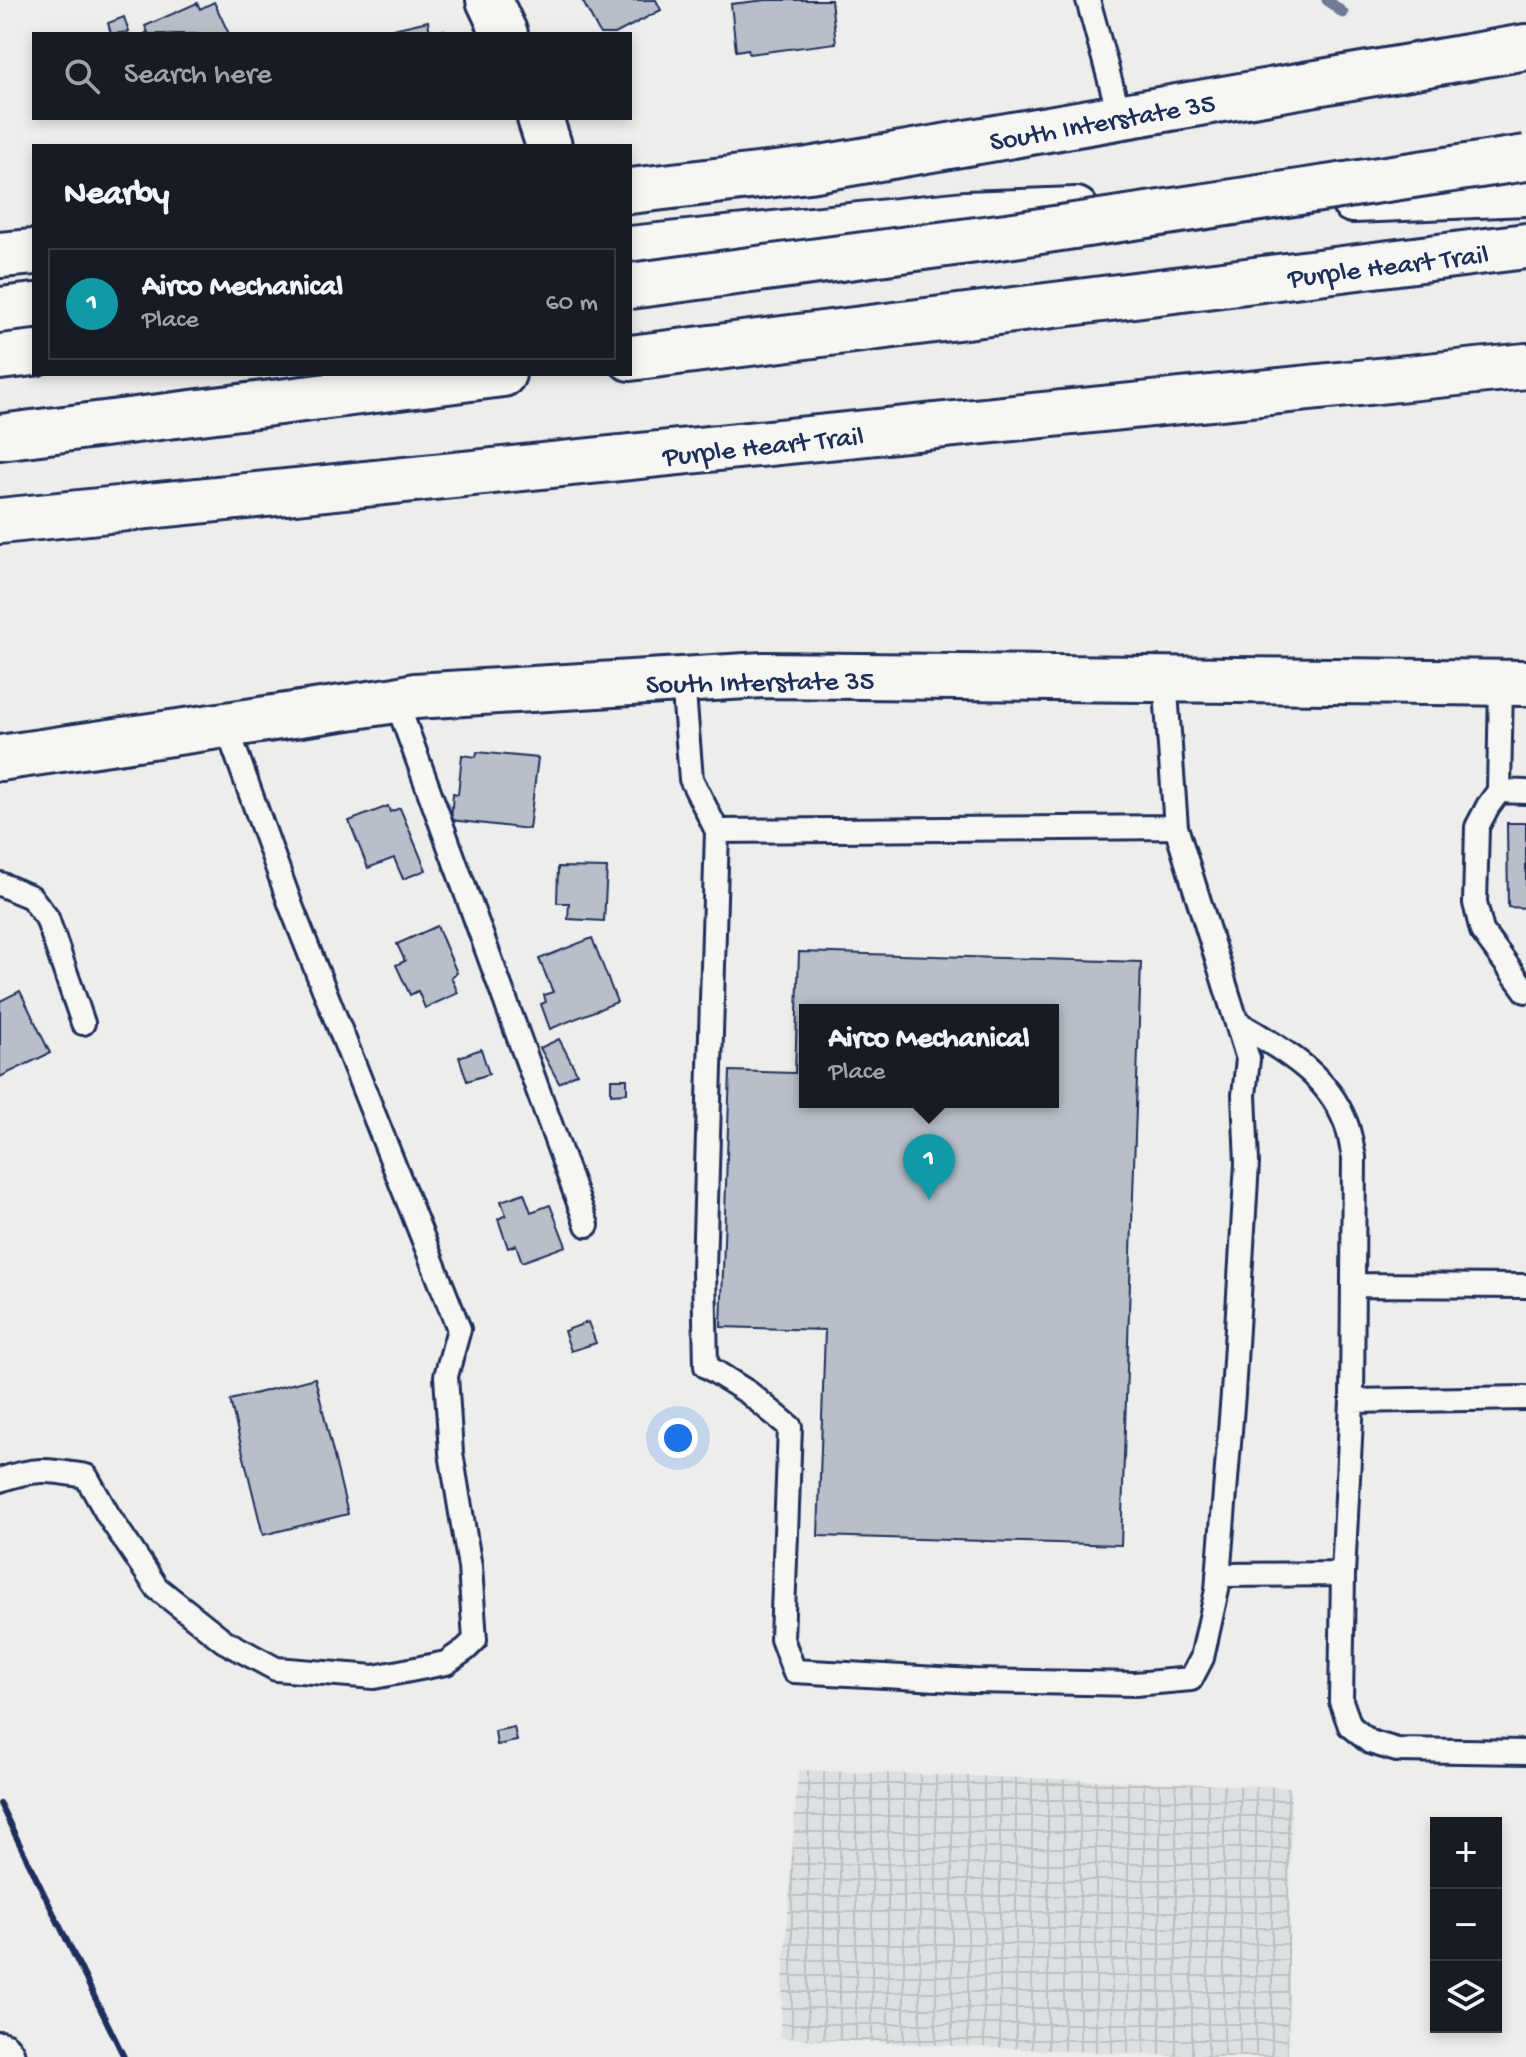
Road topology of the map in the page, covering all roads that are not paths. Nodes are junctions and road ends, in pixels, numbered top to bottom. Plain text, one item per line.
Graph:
1 (489, 0) edge
2 (1088, 0) edge
3 (504, 32) edge
4 (1526, 47) edge
5 (1120, 117) junction
6 (541, 120) edge
7 (548, 144) edge
8 (1526, 158) edge
9 (632, 191) edge
10 (1526, 193) edge
11 (1526, 246) edge
12 (632, 249) edge
13 (32, 252) edge
14 (0, 255) edge
15 (632, 286) edge
16 (32, 306) edge
17 (0, 310) edge
18 (32, 353) edge
19 (0, 357) edge
20 (632, 358) edge
21 (1526, 366) edge
22 (487, 376) edge
23 (0, 437) edge
24 (0, 521) edge
25 (1165, 679) junction
26 (683, 680) junction
27 (1514, 683) edge
28 (396, 700) junction
29 (226, 725) junction
30 (0, 758) edge
31 (1499, 791) junction
32 (1526, 792) edge
33 (1176, 827) junction
34 (717, 831) junction
35 (0, 884) edge
36 (1526, 991) edge
37 (1237, 1022) junction
38 (83, 1023) dead end
39 (587, 1225) dead end
40 (1353, 1285) junction
41 (1526, 1286) edge
42 (1526, 1398) edge
43 (1352, 1401) junction
44 (0, 1480) edge
45 (1343, 1574) junction
46 (1218, 1575) junction
47 (1526, 1752) edge

1 - 3 main road
2 - 5 lane
4 - 5 main road, South Interstate 35
5 - 9 main road, South Interstate 35
6 - 7 main road
8 - 15 main road, bridge
10 - 12 main road
11 - 20 main road, Purple Heart Trail
13 - 14 main road
16 - 17 main road
18 - 19 main road
21 - 24 main road, Purple Heart Trail
22 - 23 main road
25 - 26 main road, South Interstate 35
25 - 27 main road, South Interstate 35
25 - 33 lane
26 - 28 main road, South Interstate 35
26 - 34 lane
27 - 31 lane
28 - 29 main road, South Interstate 35
28 - 39 lane
29 - 30 main road, South Interstate 35
29 - 44 lane
31 - 32 lane
31 - 36 lane
33 - 34 lane
33 - 37 lane
34 - 46 lane
35 - 38 lane
37 - 40 lane
37 - 46 lane
40 - 41 lane
40 - 43 lane
42 - 43 lane
43 - 45 lane
45 - 46 lane
45 - 47 lane

